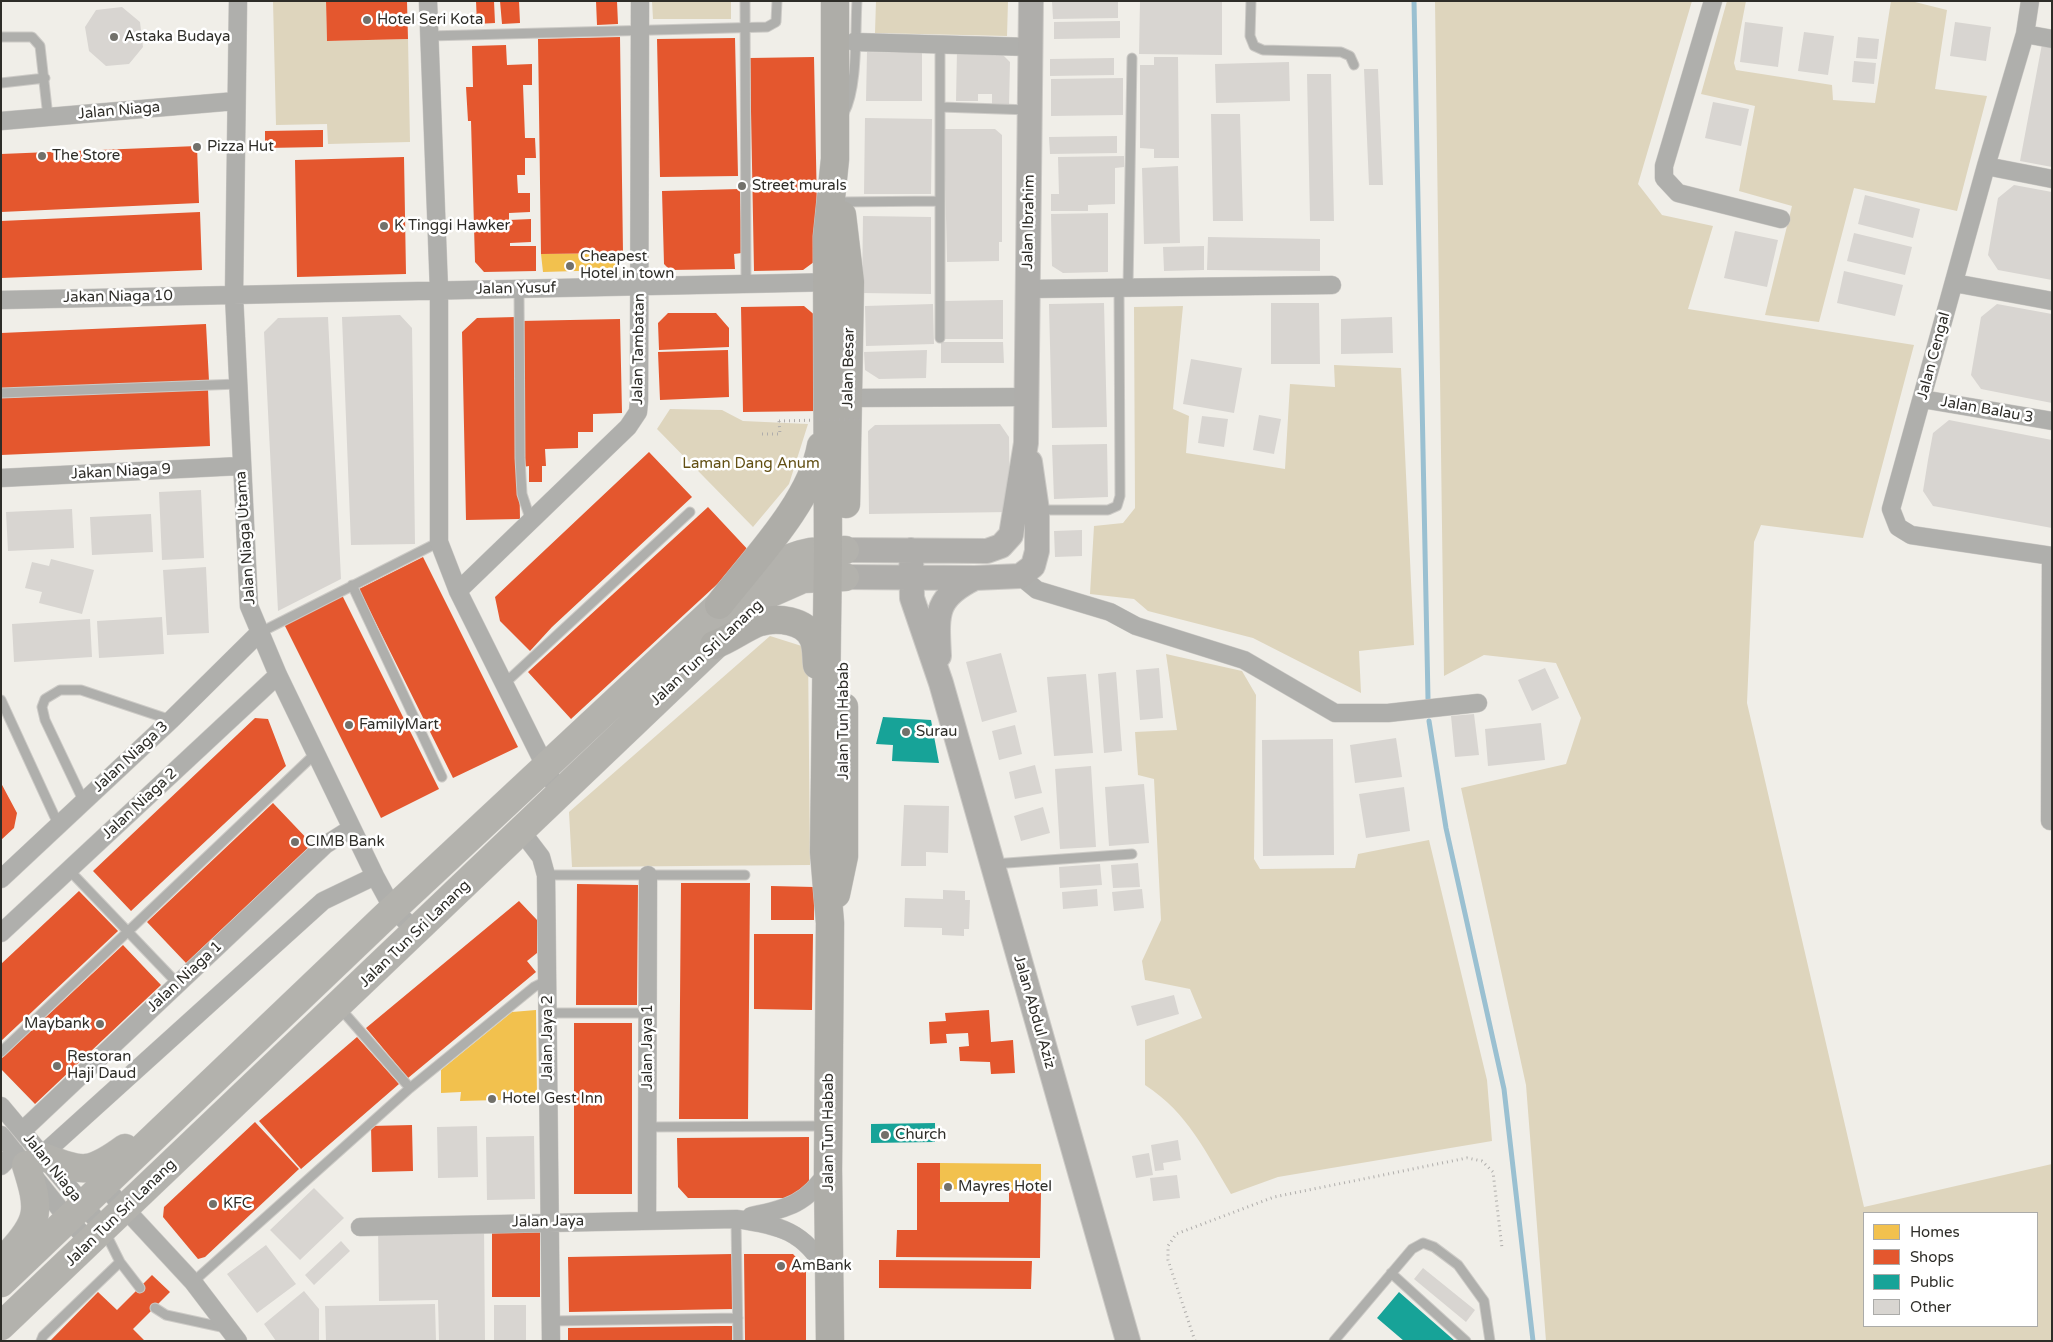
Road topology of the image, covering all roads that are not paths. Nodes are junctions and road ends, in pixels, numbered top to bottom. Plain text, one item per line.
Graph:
1 (428, 1) edge
2 (640, 1) edge
3 (745, 1) edge
4 (777, 1) edge
5 (835, 1) edge
6 (857, 1) edge
7 (1031, 1) edge
8 (1251, 1) edge
9 (1713, 1) edge
10 (2030, 1) edge
11 (237, 6) edge
12 (745, 29) junction
13 (640, 30) junction
14 (2025, 34) junction
15 (429, 36) junction
16 (1, 38) edge
17 (2052, 39) edge
18 (854, 42) junction
19 (940, 44) junction
20 (1030, 47) junction
21 (1132, 58) dead end
22 (1354, 65) dead end
23 (45, 78) junction
24 (1, 83) edge
25 (236, 101) junction
26 (940, 107) junction
27 (1030, 110) junction
28 (48, 117) junction
29 (1, 121) edge
30 (835, 128) junction
31 (835, 159) junction
32 (1986, 166) junction
33 (2052, 179) edge
34 (940, 201) junction
35 (841, 202) junction
36 (1781, 219) dead end
37 (838, 282) junction
38 (1954, 283) junction
39 (746, 284) junction
40 (1332, 285) dead end
41 (640, 286) junction
42 (1123, 288) junction
43 (519, 289) junction
44 (439, 290) junction
45 (1028, 290) junction
46 (234, 295) junction
47 (1, 300) edge
48 (2052, 301) edge
49 (940, 338) dead end
50 (238, 384) junction
51 (1, 393) edge
52 (1027, 397) junction
53 (1922, 399) junction
54 (846, 410) junction
55 (2052, 421) edge
56 (1026, 443) junction
57 (240, 466) junction
58 (1, 478) edge
59 (1037, 510) junction
60 (690, 512) dead end
61 (531, 521) junction
62 (439, 542) junction
63 (911, 550) junction
64 (2051, 556) edge
65 (837, 564) junction
66 (1020, 576) junction
67 (911, 578) junction
68 (975, 578) junction
69 (352, 585) junction
70 (458, 591) junction
71 (719, 605) junction
72 (259, 634) junction
73 (714, 645) junction
74 (278, 675) junction
75 (940, 683) junction
76 (504, 684) junction
77 (1, 700) edge
78 (1478, 703) dead end
79 (171, 720) junction
80 (825, 721) junction
81 (316, 753) junction
82 (546, 767) junction
83 (442, 777) dead end
84 (559, 794) junction
85 (84, 802) junction
86 (2050, 821) dead end
87 (59, 826) junction
88 (352, 828) junction
89 (522, 832) junction
90 (1132, 854) dead end
91 (992, 864) junction
92 (69, 870) junction
93 (546, 875) junction
94 (648, 875) junction
95 (745, 875) dead end
96 (375, 876) junction
97 (1, 879) edge
98 (393, 909) junction
99 (830, 923) junction
100 (1, 932) edge
101 (128, 932) junction
102 (417, 932) junction
103 (548, 980) junction
104 (178, 984) junction
105 (338, 1007) junction
106 (549, 1013) junction
107 (648, 1013) junction
108 (1, 1052) edge
109 (410, 1088) junction
110 (1, 1106) edge
111 (174, 1118) junction
112 (828, 1126) junction
113 (648, 1127) junction
114 (22, 1132) junction
115 (1, 1135) edge
116 (21, 1160) edge
117 (828, 1170) junction
118 (103, 1185) junction
119 (125, 1209) junction
120 (75, 1212) junction
121 (736, 1219) junction
122 (647, 1220) junction
123 (548, 1222) junction
124 (360, 1227) dead end
125 (97, 1236) junction
126 (1, 1261) edge
127 (120, 1262) junction
128 (1391, 1273) junction
129 (829, 1277) junction
130 (193, 1282) junction
131 (1, 1283) edge
132 (140, 1288) dead end
133 (155, 1308) dead end
134 (738, 1318) junction
135 (550, 1321) junction
136 (3, 1325) edge
137 (232, 1334) edge
138 (41, 1341) edge
139 (550, 1341) edge
140 (738, 1341) edge
141 (830, 1341) edge
142 (1128, 1341) edge
143 (1334, 1341) edge
144 (1466, 1341) edge
145 (1490, 1341) edge

1 - 15 street
2 - 13 street, Jalan Tambatan
3 - 12 lane
4 - 12 lane
5 - 30 highway, Jalan Besar
6 - 18 lane
7 - 20 street, Jalan Ibrahim
8 - 22 lane
9 - 36 street
10 - 14 street, Jalan Cengal
11 - 25 street, Jalan Niaga Utama
12 - 13 lane
12 - 39 lane
13 - 15 lane
13 - 41 street, Jalan Tambatan
14 - 17 street
14 - 32 street, Jalan Cengal
15 - 44 street
16 - 23 lane
18 - 19 street
18 - 30 lane
19 - 20 street
19 - 26 lane
20 - 27 street, Jalan Ibrahim
21 - 42 lane
23 - 24 lane
23 - 28 lane
25 - 28 street, Jalan Niaga
25 - 46 street, Jalan Niaga Utama
26 - 27 lane
26 - 34 lane
27 - 45 street, Jalan Ibrahim
28 - 29 street, Jalan Niaga
30 - 31 highway, Jalan Besar
31 - 35 highway, Jalan Besar
31 - 37 highway, Jalan Besar
32 - 33 street
32 - 38 street, Jalan Cengal
34 - 35 lane
34 - 49 lane
35 - 37 highway, Jalan Besar
37 - 39 street, Jalan Yusuf
37 - 54 highway, Jalan Besar
38 - 48 street
38 - 53 street, Jalan Cengal
39 - 41 street, Jalan Yusuf
40 - 42 street
41 - 43 street, Jalan Yusuf
41 - 61 street, Jalan Tambatan
42 - 45 street
42 - 59 lane
43 - 44 street, Jalan Yusuf
43 - 61 lane
44 - 46 street, Jalan Yusuf
44 - 62 street
45 - 52 street, Jalan Ibrahim
46 - 47 street, Jakan Niaga 10
46 - 50 street, Jalan Niaga Utama
50 - 51 lane
50 - 57 street, Jalan Niaga Utama
52 - 54 street
52 - 56 street, Jalan Ibrahim
53 - 55 street, Jalan Balau 3
53 - 64 street, Jalan Cengal
54 - 65 highway, Jalan Besar
54 - 71 highway
56 - 59 street, Jalan Ibrahim
56 - 63 street, Jalan Ibrahim
57 - 58 street, Jakan Niaga 9
57 - 72 street, Jalan Niaga Utama
59 - 66 street, Jalan Ibrahim
60 - 76 lane
61 - 70 street, Jalan Tambatan
62 - 69 lane
62 - 70 street
63 - 65 street, Jalan Ibrahim
63 - 67 street
64 - 86 street
65 - 67 street
65 - 71 main road, Jalan Tun Sri Lanang
65 - 73 main road, Jalan Tun Sri Lanang
65 - 80 highway, Jalan Tun Habab
65 - 99 highway, Jalan Tun Habab
66 - 68 street
66 - 78 street
67 - 68 street
67 - 75 street
68 - 75 street
69 - 72 lane
69 - 83 lane
70 - 76 street
71 - 82 main road, Jalan Tun Sri Lanang
72 - 74 street, Jalan Niaga Utama
72 - 79 street, Jalan Niaga 3
73 - 80 highway
73 - 84 main road, Jalan Tun Sri Lanang
74 - 81 street, Jalan Niaga Utama
74 - 92 street, Jalan Niaga 2
75 - 91 street, Jalan Abdul Aziz
76 - 82 street
77 - 87 lane
79 - 85 street, Jalan Niaga 3
79 - 85 lane
80 - 99 highway, Jalan Tun Habab
81 - 88 street, Jalan Niaga Utama
81 - 101 lane
82 - 84 street
82 - 98 main road, Jalan Tun Sri Lanang
84 - 89 main road, Jalan Tun Sri Lanang
85 - 87 street, Jalan Niaga 3
87 - 97 street, Jalan Niaga 3
88 - 96 street, Jalan Niaga Utama
88 - 104 street, Jalan Niaga 1
89 - 93 street, Jalan Jaya 2
89 - 102 main road, Jalan Tun Sri Lanang
90 - 91 lane
91 - 142 street, Jalan Abdul Aziz
92 - 100 street, Jalan Niaga 2
92 - 101 lane
93 - 94 lane
93 - 103 street, Jalan Jaya 2
94 - 95 lane
94 - 107 street, Jalan Jaya 1
96 - 98 street, Jalan Niaga Utama
96 - 116 street
98 - 102 street, Jalan Niaga Utama
98 - 111 main road, Jalan Tun Sri Lanang
99 - 112 highway, Jalan Tun Habab
101 - 104 lane
101 - 108 lane
102 - 105 main road, Jalan Tun Sri Lanang
103 - 106 street, Jalan Jaya 2
103 - 109 lane
104 - 114 street, Jalan Niaga 1
105 - 109 lane
105 - 119 main road, Jalan Tun Sri Lanang
106 - 107 lane
106 - 123 street, Jalan Jaya 2
107 - 113 street, Jalan Jaya 1
109 - 130 lane
110 - 114 street, Jalan Niaga
111 - 116 main road
111 - 118 main road, Jalan Tun Sri Lanang
112 - 113 lane
112 - 117 highway, Jalan Tun Habab
113 - 122 street, Jalan Jaya 1
114 - 116 street, Jalan Niaga
115 - 116 street, Jalan Niaga
116 - 120 street, Jalan Niaga
116 - 126 main road
117 - 121 street, Jalan Jaya
117 - 129 highway, Jalan Tun Habab
118 - 119 street
118 - 120 main road, Jalan Tun Sri Lanang
119 - 125 main road, Jalan Tun Sri Lanang
119 - 130 street
120 - 125 street, Jalan Niaga
120 - 131 main road, Jalan Tun Sri Lanang
121 - 122 street, Jalan Jaya
121 - 129 street, Jalan Jaya
121 - 134 lane
122 - 123 street, Jalan Jaya
123 - 124 street, Jalan Jaya
123 - 135 street, Jalan Jaya 2
125 - 127 lane
125 - 136 main road, Jalan Tun Sri Lanang
127 - 132 lane
127 - 138 lane
128 - 143 lane
128 - 144 lane
128 - 145 lane
129 - 141 highway, Jalan Tun Habab
130 - 137 street
133 - 137 lane
134 - 135 lane
134 - 140 lane
135 - 139 street, Jalan Jaya 2

